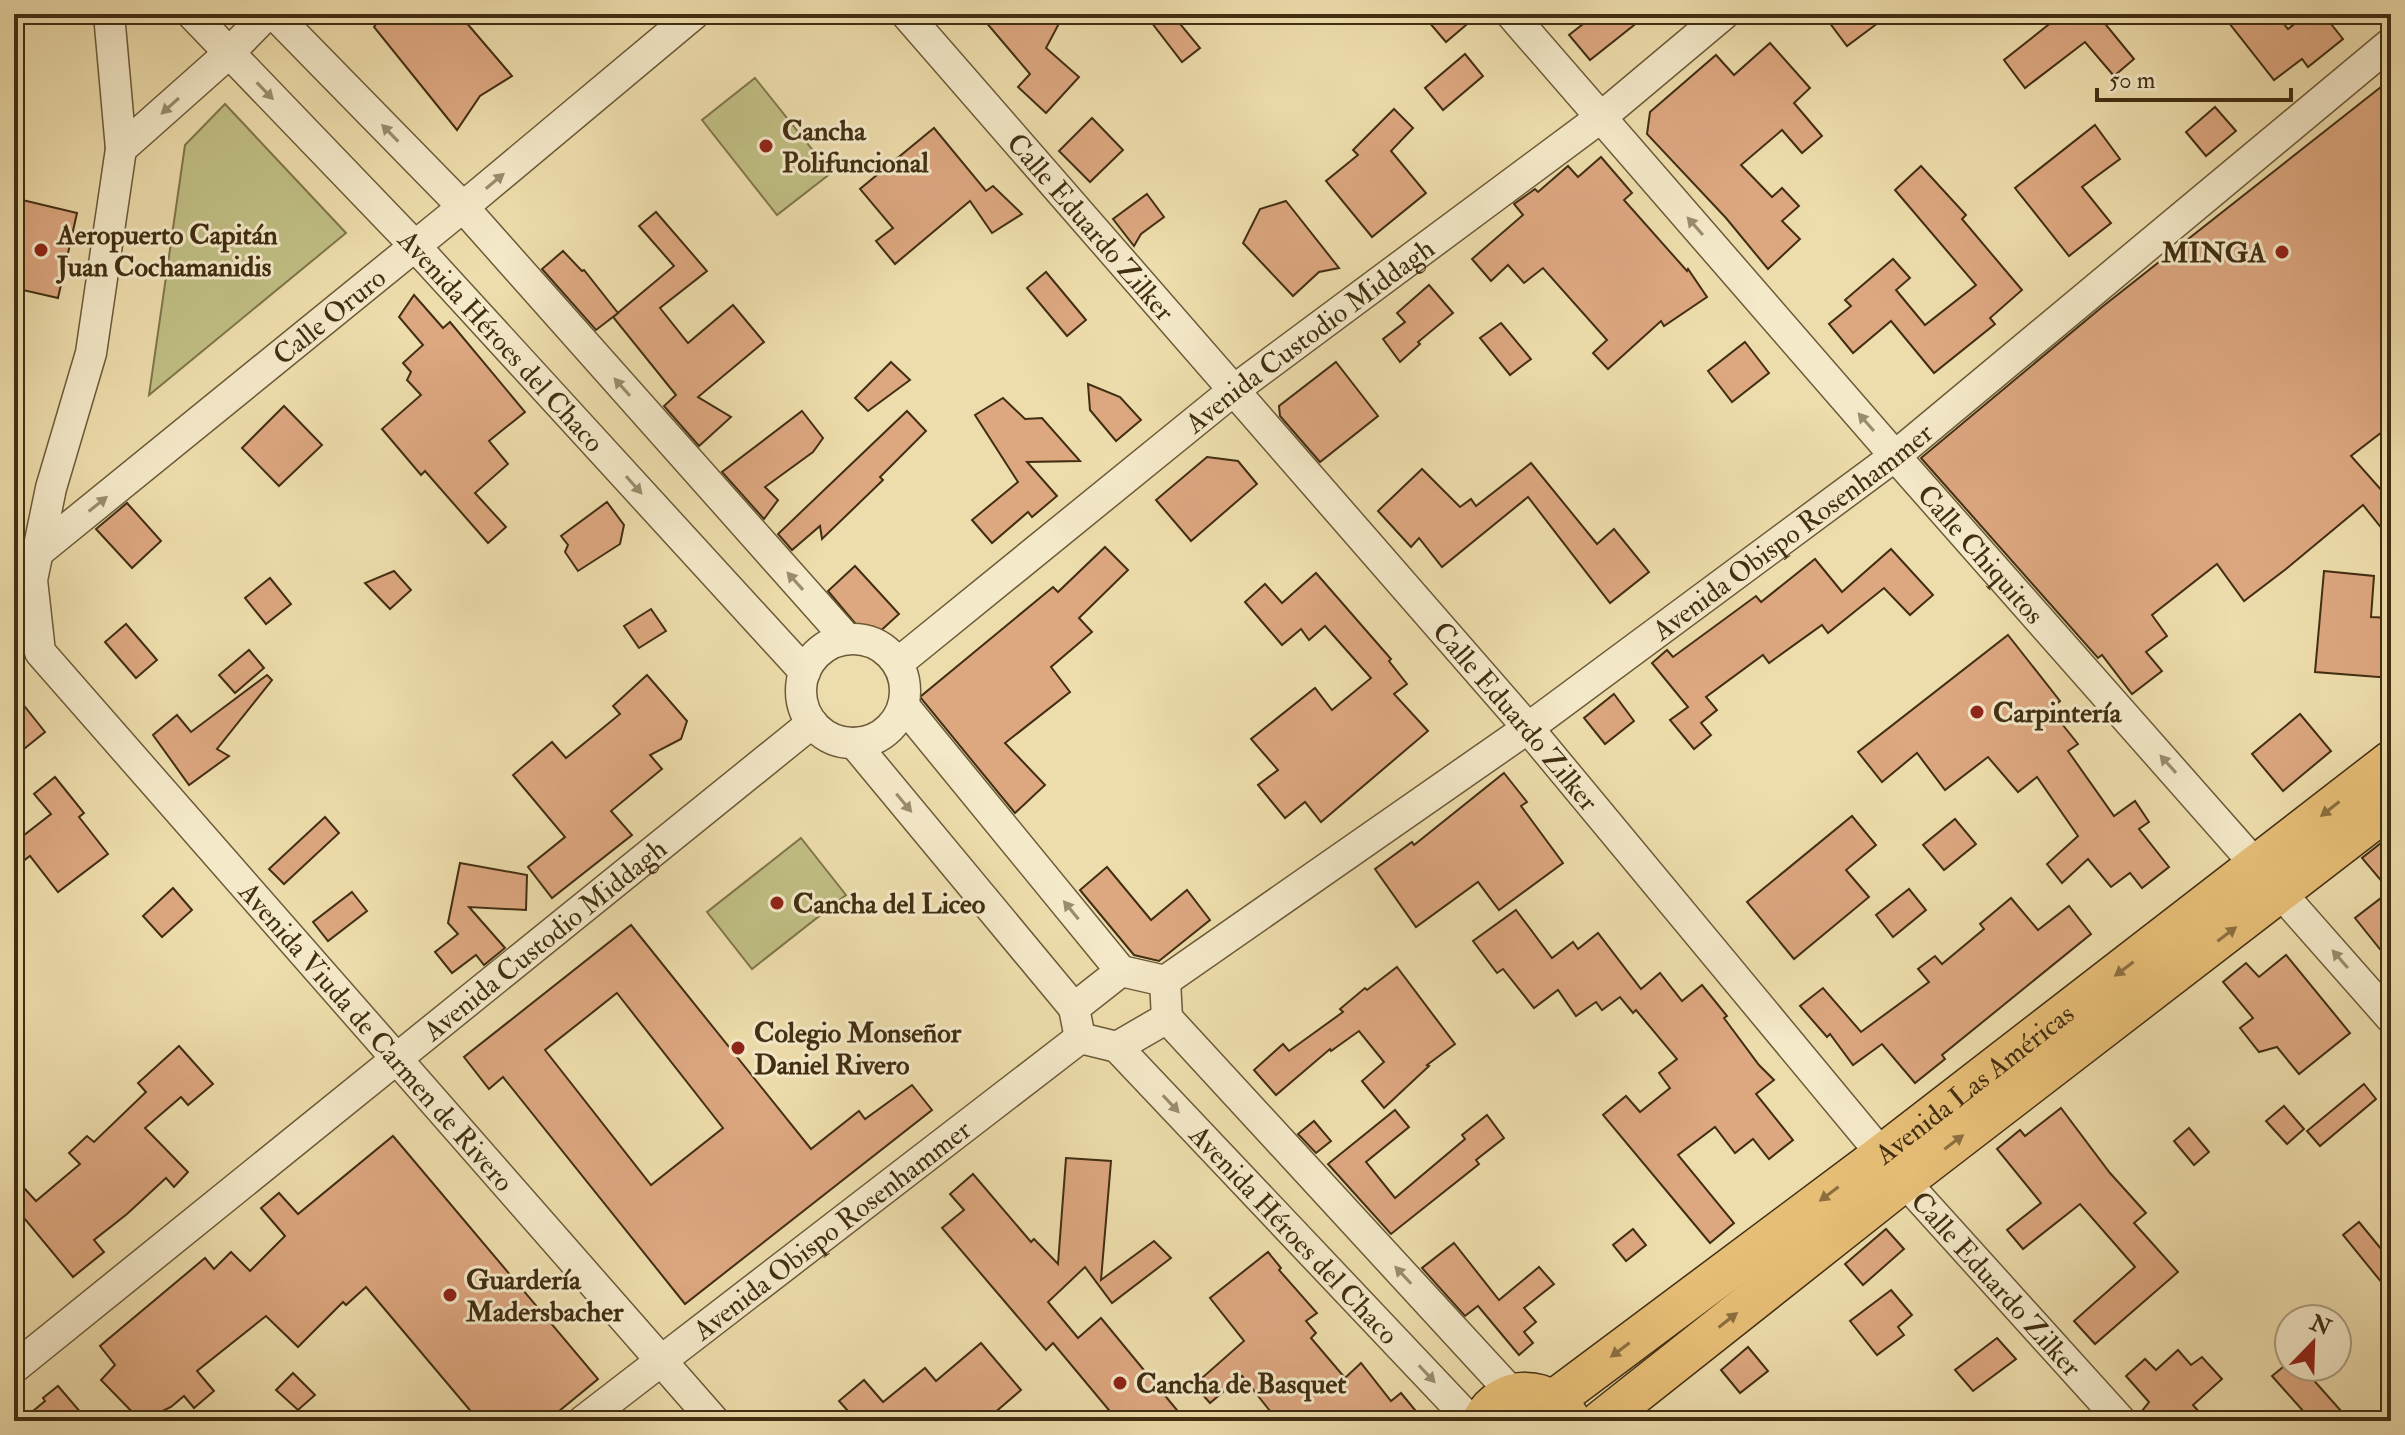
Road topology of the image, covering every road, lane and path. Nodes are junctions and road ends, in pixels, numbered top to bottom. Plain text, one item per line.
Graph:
1 (109, 14) edge
2 (192, 14) edge
3 (267, 14) edge
4 (274, 14) edge
5 (694, 14) edge
6 (906, 14) edge
7 (1511, 14) edge
8 (1724, 14) edge
9 (2391, 43) edge
10 (228, 54) junction
11 (1600, 118) junction
12 (121, 149) junction
13 (463, 207) junction
14 (415, 246) junction
15 (1234, 390) junction
16 (1895, 456) junction
17 (37, 553) junction
18 (847, 639) junction
19 (898, 663) junction
20 (805, 672) junction
21 (904, 706) junction
22 (812, 723) junction
23 (1528, 728) junction
24 (854, 743) junction
25 (2391, 761) edge
26 (2391, 806) edge
27 (2270, 879) junction
28 (1121, 971) junction
29 (1165, 981) junction
30 (1074, 1008) junction
31 (1167, 1018) junction
32 (2391, 1018) edge
33 (1080, 1038) junction
34 (1117, 1047) junction
35 (397, 1058) junction
36 (1893, 1167) junction
37 (661, 1361) junction
38 (14, 1368) edge
39 (1513, 1394) junction
40 (1562, 1410) edge
41 (583, 1421) edge
42 (714, 1421) edge
43 (1471, 1421) edge
44 (1482, 1421) edge
45 (1601, 1421) edge
46 (2121, 1421) edge

1 - 12 street
2 - 10 street, Avenida Héroes del Chaco
3 - 10 street
13 -> 4 street, Avenida Héroes del Chaco
13 -> 5 street, Calle Oruro
6 - 15 street, Calle Eduardo Zilker
7 - 11 street, Calle Chiquitos
8 - 11 street, Avenida Custodio Middagh
9 - 16 street, Avenida Obispo Rosenhammer
10 -> 12 street
10 -> 14 street, Avenida Héroes del Chaco
11 - 15 street, Avenida Custodio Middagh
16 -> 11 street, Calle Chiquitos
12 - 17 street
13 - 14 street, Calle Oruro
18 -> 13 street, Avenida Héroes del Chaco
17 -> 14 street, Calle Oruro
14 -> 20 street, Avenida Héroes del Chaco
15 - 19 street, Avenida Custodio Middagh
15 - 23 street, Calle Eduardo Zilker
16 - 23 street, Avenida Obispo Rosenhammer
27 -> 16 street, Calle Chiquitos
17 - 35 street, Avenida Viuda de Carmen de Rivero
18 - 19 street
18 - 20 street
19 - 21 street
20 - 22 street
21 - 24 street
28 -> 21 street
22 - 24 street
22 - 35 street, Avenida Custodio Middagh
23 - 29 street, Avenida Obispo Rosenhammer
23 - 36 street, Calle Eduardo Zilker
24 -> 30 street
25 -> 27 main road, Avenida Las Américas
26 - 27 main road, Avenida Las Américas
32 -> 27 street, Calle Chiquitos
27 - 36 main road, Avenida Las Américas
28 - 29 street
28 - 30 street
29 - 31 street
30 - 33 street
31 - 34 street
39 -> 31 street, Avenida Héroes del Chaco
33 - 34 street
33 - 37 street, Avenida Obispo Rosenhammer
34 -> 43 street, Avenida Héroes del Chaco
35 - 37 street, Avenida Viuda de Carmen de Rivero
35 - 38 street, Avenida Custodio Middagh
36 -> 40 main road, Avenida Las Américas
45 -> 36 main road, Avenida Las Américas
36 - 46 street, Calle Eduardo Zilker
37 - 41 street, Avenida Obispo Rosenhammer
37 - 42 street, Avenida Viuda de Carmen de Rivero
39 - 40 main road
39 - 44 main road

